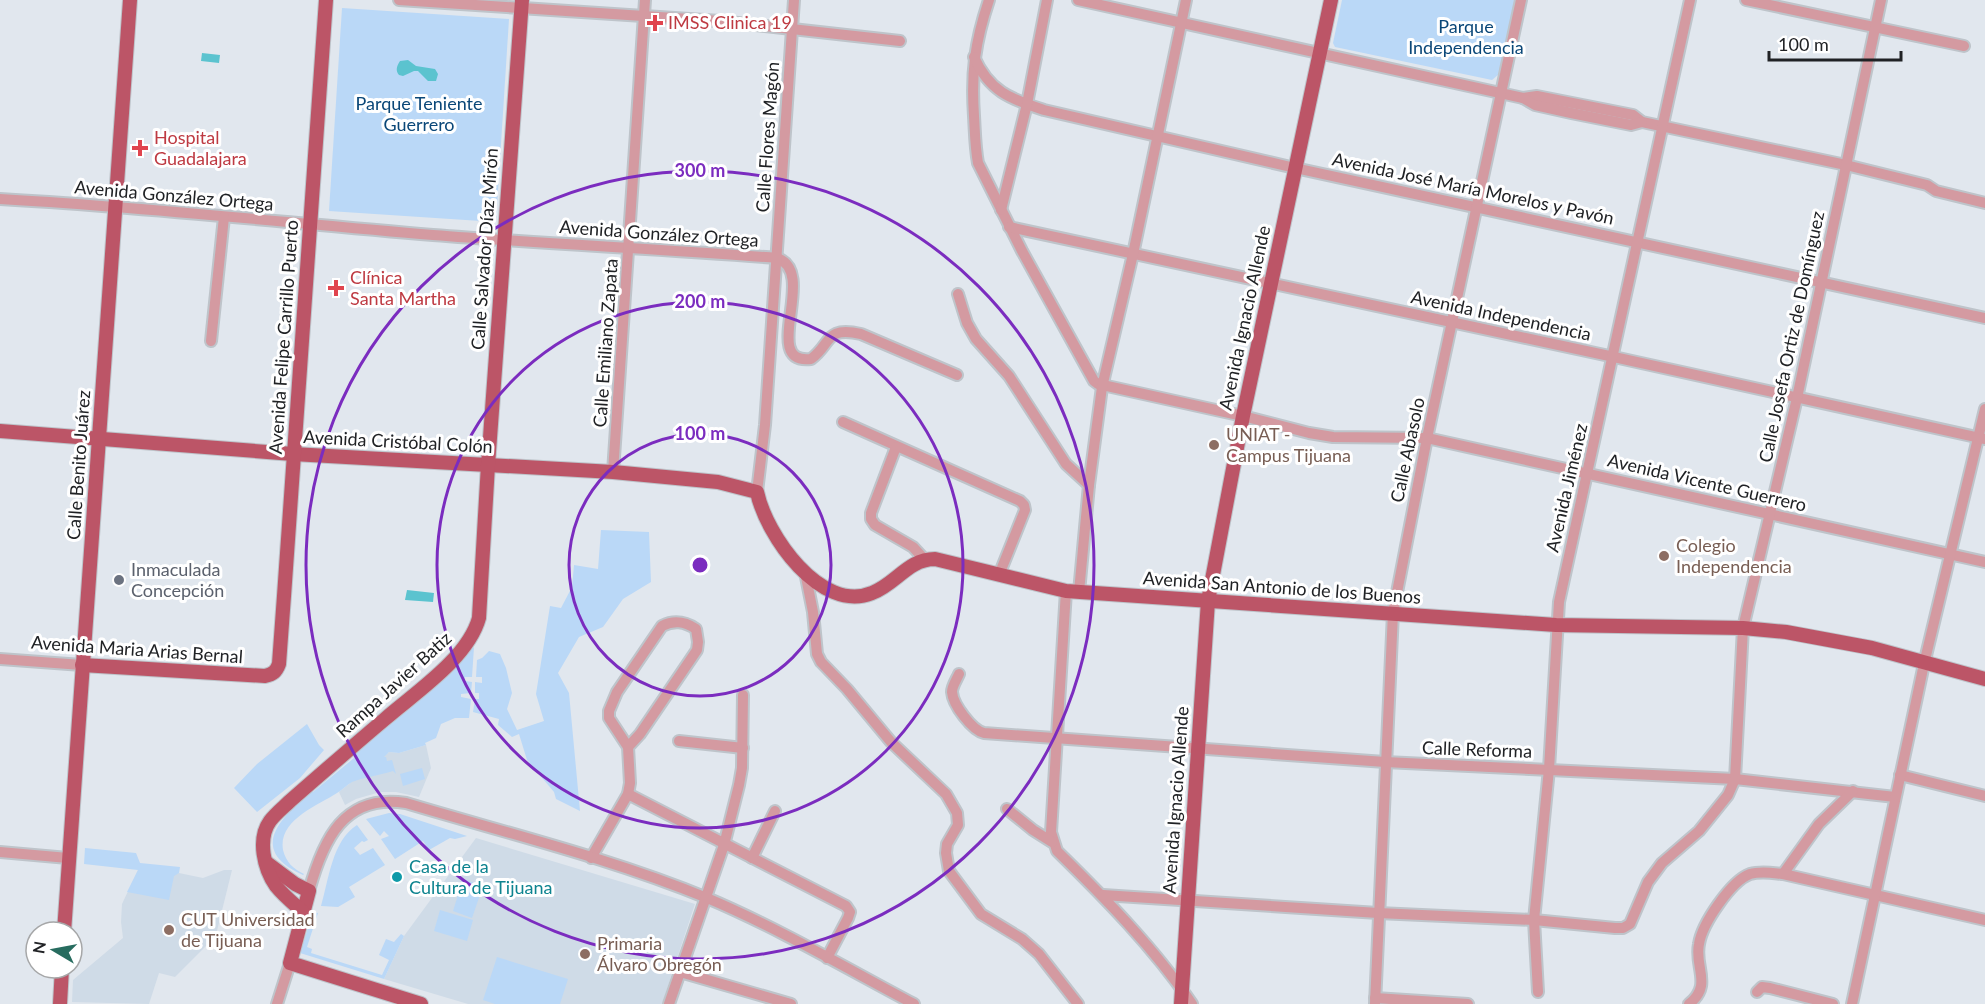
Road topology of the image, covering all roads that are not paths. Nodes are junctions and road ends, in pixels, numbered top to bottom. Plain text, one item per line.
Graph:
1 (130, 0) edge
2 (326, 0) edge
3 (399, 0) edge
4 (645, 0) edge
5 (794, 0) edge
6 (989, 0) edge
7 (1047, 0) edge
8 (1078, 0) edge
9 (1186, 0) edge
10 (1331, 0) edge
11 (1521, 0) edge
12 (1690, 0) edge
13 (1746, 0) edge
14 (1881, 0) edge
15 (521, 4) edge
16 (644, 15) junction
17 (1181, 22) junction
18 (1875, 28) junction
19 (792, 29) junction
20 (900, 41) dead end
21 (1964, 46) dead end
22 (1319, 52) junction
23 (974, 57) junction
24 (1501, 93) junction
25 (1027, 104) junction
26 (1664, 127) junction
27 (1158, 136) junction
28 (1846, 165) junction
29 (1295, 168) junction
30 (1927, 185) junction
31 (1985, 195) edge
32 (0, 199) edge
33 (1985, 202) edge
34 (1478, 206) junction
35 (115, 207) junction
36 (1000, 210) junction
37 (224, 217) junction
38 (311, 225) junction
39 (1009, 227) junction
40 (504, 240) junction
41 (1639, 243) junction
42 (628, 247) junction
43 (1133, 254) junction
44 (777, 258) junction
45 (1822, 282) junction
46 (1271, 284) junction
47 (958, 294) dead end
48 (1985, 318) edge
49 (1452, 323) junction
50 (211, 341) dead end
51 (1614, 357) junction
52 (957, 375) dead end
53 (1102, 387) junction
54 (1797, 398) junction
55 (1985, 409) edge
56 (1243, 416) junction
57 (843, 422) dead end
58 (0, 431) edge
59 (1427, 438) junction
60 (98, 439) junction
61 (1982, 439) edge
62 (896, 447) junction
63 (293, 454) junction
64 (488, 465) junction
65 (613, 472) junction
66 (1587, 473) junction
67 (1089, 485) junction
68 (757, 492) junction
69 (1770, 515) junction
70 (1949, 554) junction
71 (924, 559) junction
72 (1985, 562) edge
73 (805, 572) junction
74 (999, 575) junction
75 (1072, 591) junction
76 (1208, 601) junction
77 (1393, 613) junction
78 (1556, 625) junction
79 (1743, 628) junction
80 (0, 659) edge
81 (1924, 664) junction
82 (82, 665) junction
83 (959, 674) dead end
84 (272, 675) joint
85 (1985, 679) edge
86 (743, 695) dead end
87 (1056, 740) junction
88 (679, 741) dead end
89 (628, 747) junction
90 (743, 748) junction
91 (1198, 750) junction
92 (1385, 762) junction
93 (1550, 769) junction
94 (1900, 775) junction
95 (1735, 779) junction
96 (1853, 791) junction
97 (628, 794) junction
98 (1985, 796) edge
99 (1895, 797) junction
100 (1007, 809) dead end
101 (775, 811) dead end
102 (1052, 842) junction
103 (724, 844) junction
104 (0, 852) edge
105 (68, 858) junction
106 (591, 858) junction
107 (752, 858) junction
108 (267, 863) junction
109 (1783, 874) junction
110 (309, 891) junction
111 (1102, 895) junction
112 (1874, 896) junction
113 (706, 898) junction
114 (1187, 900) junction
115 (303, 912) junction
116 (1378, 913) junction
117 (65, 920) edge
118 (1534, 920) junction
119 (1985, 920) edge
120 (827, 958) junction
121 (290, 963) junction
122 (680, 972) junction
123 (61, 980) edge
124 (1181, 987) junction
125 (1538, 992) dead end
126 (1757, 992) dead end
127 (900, 1001) edge
128 (1375, 1001) edge
129 (60, 1004) edge
130 (277, 1004) edge
131 (421, 1004) edge
132 (669, 1004) edge
133 (790, 1004) edge
134 (914, 1004) edge
135 (1078, 1004) edge
136 (1181, 1004) edge
137 (1192, 1004) edge
138 (1468, 1004) edge
139 (1689, 1004) edge
140 (1833, 1004) edge
141 (1851, 1004) edge

1 - 35 main road, Calle Benito Juárez
2 - 38 main road, Avenida Felipe Carrillo Puerto
3 - 15 street
4 - 16 street, Calle Emiliano Zapata
5 - 19 street, Calle Flores Magón
6 - 23 street
7 - 25 street
8 - 17 street
9 - 17 street
10 - 22 main road, Avenida Ignacio Allende
11 - 24 street, Calle Abasolo
12 - 26 street, Avenida Jiménez
13 - 18 street
14 - 18 street, Calle Josefa Ortiz de Domínguez
15 - 16 street
15 - 40 main road, Calle Salvador Díaz Mirón
16 - 19 street
16 - 42 street, Calle Emiliano Zapata
17 - 22 street
17 - 27 street
18 - 21 street
18 - 28 street, Calle Josefa Ortiz de Domínguez
19 - 20 street
19 - 44 street, Calle Flores Magón
22 - 24 street
22 - 29 main road, Avenida Ignacio Allende
23 - 25 street, Avenida José María Morelos y Pavón
23 - 36 street
24 - 26 street
24 - 34 street, Calle Abasolo
25 - 27 street, Avenida José María Morelos y Pavón
25 - 36 street
26 - 28 street
26 - 41 street, Avenida Jiménez
27 - 29 street, Avenida José María Morelos y Pavón
27 - 43 street
28 - 30 street
28 - 45 street, Calle Josefa Ortiz de Domínguez
29 - 34 street, Avenida José María Morelos y Pavón
29 - 46 main road, Avenida Ignacio Allende
30 - 31 street
30 - 33 street
32 - 35 street, Avenida González Ortega
34 - 41 street, Avenida José María Morelos y Pavón
34 - 49 street, Calle Abasolo
35 - 37 street, Avenida González Ortega
35 - 60 main road, Calle Benito Juárez
36 - 39 street
37 - 38 street, Avenida González Ortega
37 - 50 street
38 - 40 street, Avenida González Ortega
38 - 63 main road, Avenida Felipe Carrillo Puerto
39 - 43 street, Avenida Independencia
39 - 53 street
40 - 42 street, Avenida González Ortega
40 - 64 main road, Calle Salvador Díaz Mirón
41 - 45 street, Avenida José María Morelos y Pavón
41 - 51 street, Avenida Jiménez
42 - 44 street, Avenida González Ortega
42 - 65 street, Calle Emiliano Zapata
43 - 46 street, Avenida Independencia
43 - 53 street
44 - 52 street
44 - 68 street, Calle Flores Magón
45 - 48 street, Avenida José María Morelos y Pavón
45 - 54 street, Calle Josefa Ortiz de Domínguez
46 - 49 street, Avenida Independencia
46 - 56 main road, Avenida Ignacio Allende
47 - 67 street
49 - 51 street, Avenida Independencia
49 - 59 street, Calle Abasolo
51 - 54 street, Avenida Independencia
51 - 66 street, Avenida Jiménez
53 - 56 street, Avenida Vicente Guerrero
53 - 67 street
54 - 61 street, Avenida Independencia
54 - 69 street, Calle Josefa Ortiz de Domínguez
55 - 61 street
56 - 59 street, Avenida Vicente Guerrero
56 - 76 main road, Avenida Ignacio Allende
57 - 62 street
58 - 60 main road, Avenida Cristóbal Colón
59 - 66 street, Avenida Vicente Guerrero
59 - 77 street, Calle Abasolo
60 - 63 main road, Avenida Cristóbal Colón
60 - 82 main road, Calle Benito Juárez
61 - 70 street
62 - 71 street
62 - 74 street
63 - 64 main road, Avenida Cristóbal Colón
63 - 84 main road, Avenida Felipe Carrillo Puerto
64 - 65 main road, Avenida Cristóbal Colón
64 - 108 main road, Rampa Javier Batiz
65 - 68 main road, Avenida Cristóbal Colón
66 - 69 street, Avenida Vicente Guerrero
66 - 78 street, Avenida Jiménez
67 - 75 street
68 - 73 main road
69 - 70 street, Avenida Vicente Guerrero
69 - 79 street, Calle Josefa Ortiz de Domínguez
70 - 72 street, Avenida Vicente Guerrero
70 - 81 street
71 - 73 main road
71 - 74 main road, Avenida San Antonio de los Buenos
73 - 135 street
74 - 75 main road, Avenida San Antonio de los Buenos
75 - 76 main road, Avenida San Antonio de los Buenos
75 - 87 street
76 - 77 main road, Avenida San Antonio de los Buenos
76 - 91 main road, Avenida Ignacio Allende
77 - 78 main road, Avenida San Antonio de los Buenos
77 - 92 street, Calle Abasolo
78 - 79 main road, Avenida San Antonio de los Buenos
78 - 93 street, Avenida Jiménez
79 - 81 main road, Avenida San Antonio de los Buenos
79 - 95 street, Calle Josefa Ortiz de Domínguez
80 - 82 street, Avenida Maria Arias Bernal
81 - 85 main road, Avenida San Antonio de los Buenos
81 - 94 street
82 - 84 main road, Avenida Maria Arias Bernal
82 - 105 main road, Calle Benito Juárez
83 - 87 street, Calle Reforma
86 - 90 street
87 - 91 street, Calle Reforma
87 - 102 street
88 - 90 street
89 - 89 street
89 - 97 street
90 - 103 street
91 - 92 street, Calle Reforma
91 - 114 main road, Avenida Ignacio Allende
92 - 93 street, Calle Reforma
92 - 116 street, Calle Abasolo
93 - 95 street, Calle Reforma
93 - 118 street, Avenida Jiménez
94 - 98 street
94 - 99 street
95 - 96 street, Calle Reforma
95 - 118 street, Calle Josefa Ortiz de Domínguez
96 - 99 street, Calle Reforma
96 - 109 street
97 - 103 street
97 - 106 street
99 - 112 street
100 - 102 street
101 - 107 street
102 - 111 street
103 - 107 street
103 - 113 street
104 - 105 street
105 - 117 main road, Calle Benito Juárez
106 - 110 street
106 - 113 street
107 - 120 street
108 - 110 main road
108 - 115 main road, Rampa Javier Batiz
109 - 112 street
109 - 139 street
110 - 115 main road
111 - 114 street
111 - 124 street
112 - 119 street
112 - 141 street
113 - 120 street
113 - 122 street
114 - 116 street
114 - 124 main road, Avenida Ignacio Allende
115 - 121 main road
116 - 118 street
116 - 128 street, Calle Abasolo
118 - 125 street, Avenida Jiménez
120 - 127 street
121 - 130 street
121 - 131 main road
122 - 132 street
122 - 133 street
123 - 129 main road
124 - 136 main road, Avenida Ignacio Allende
124 - 137 street
126 - 140 street
127 - 134 street
128 - 138 street

